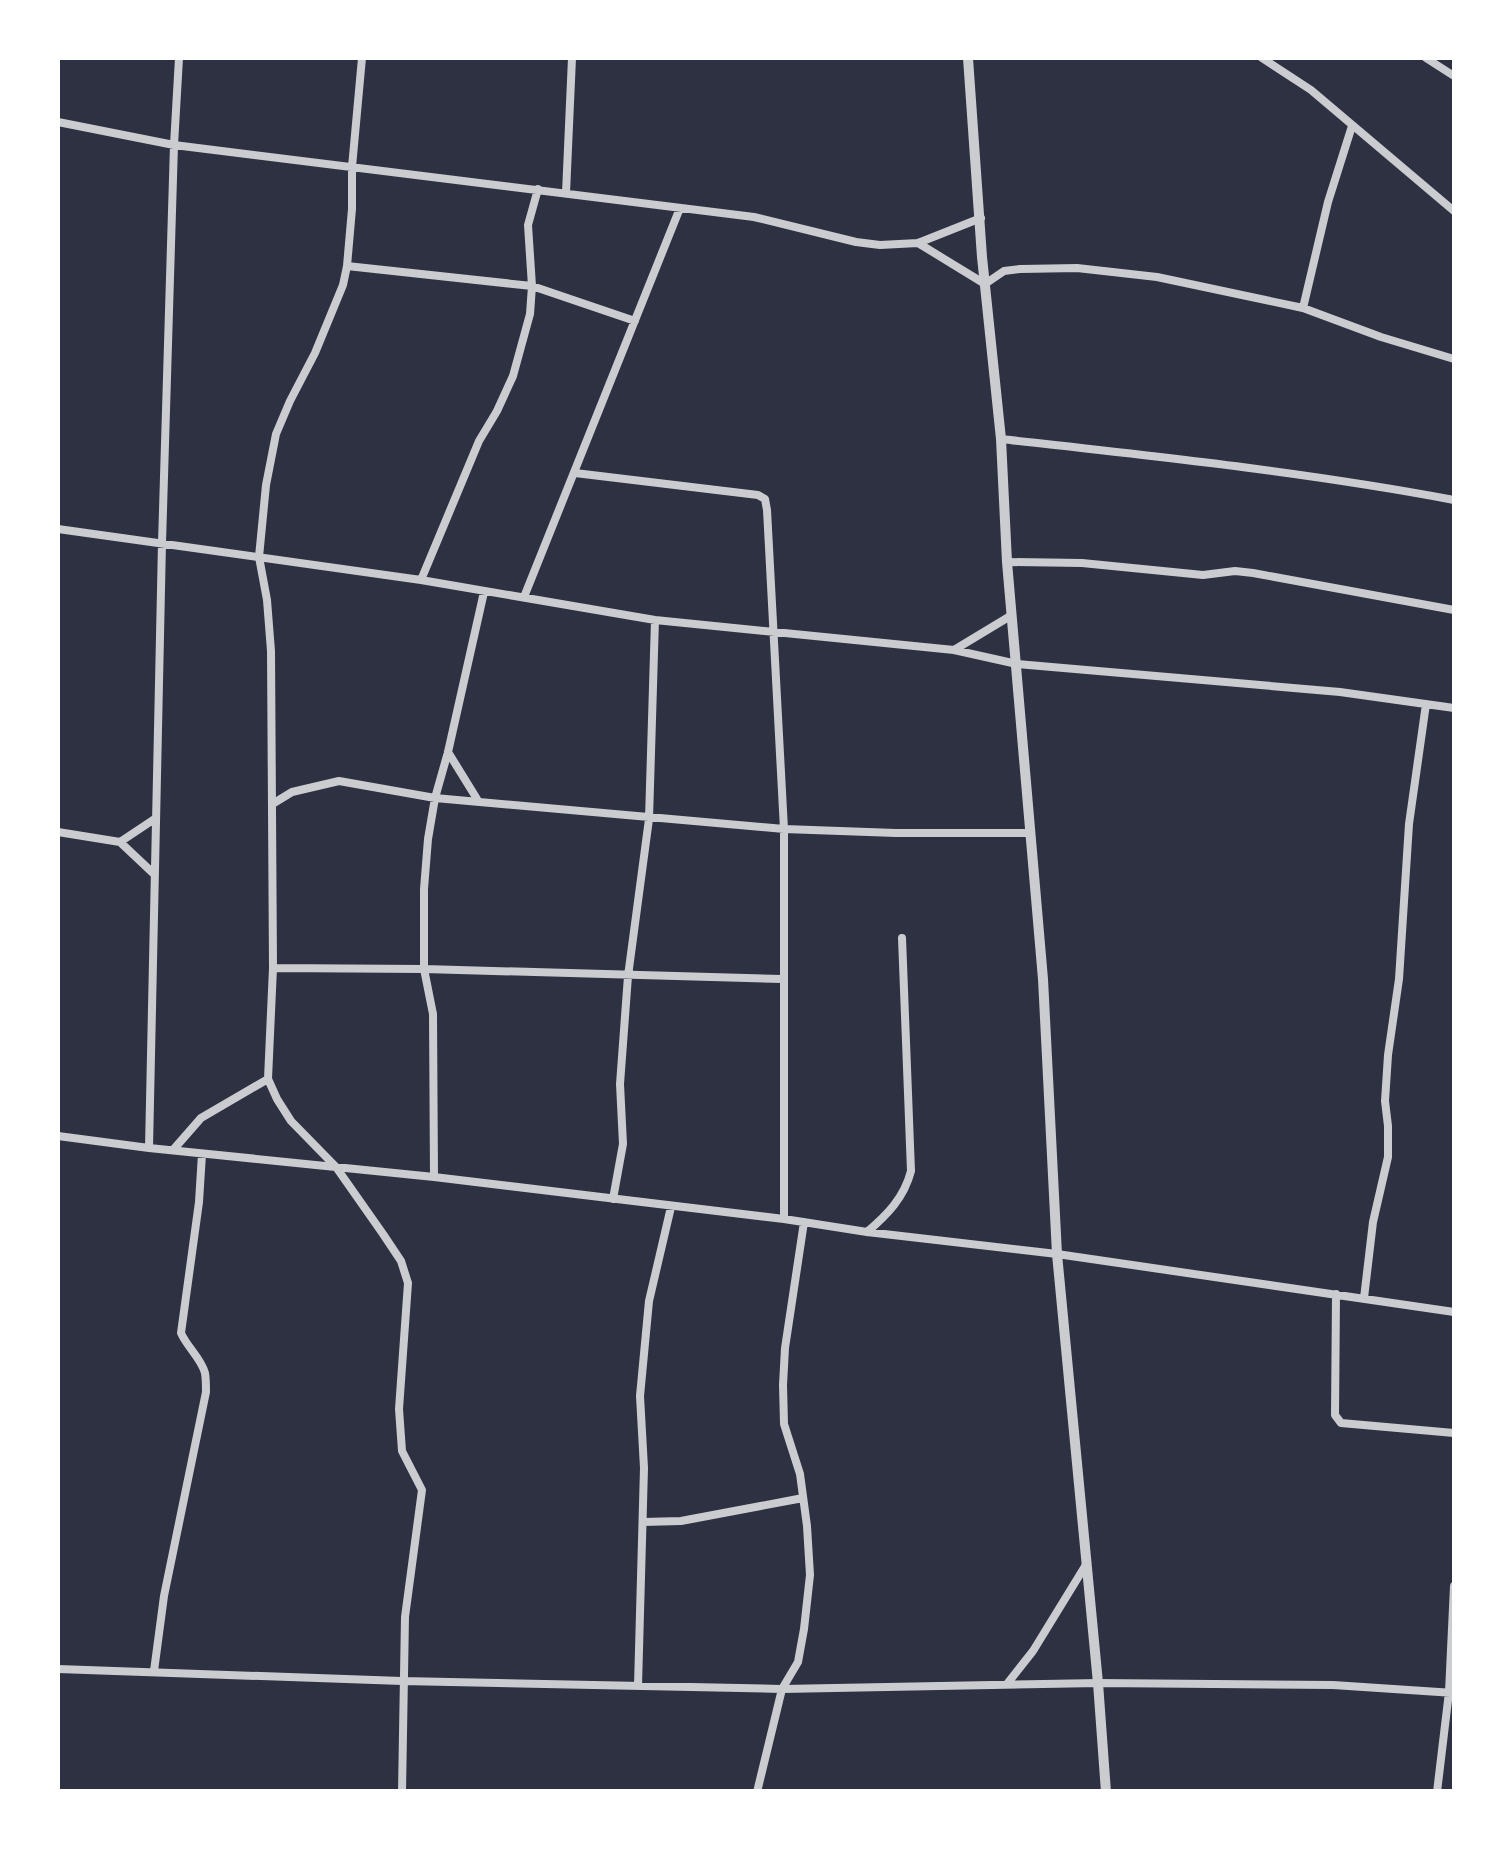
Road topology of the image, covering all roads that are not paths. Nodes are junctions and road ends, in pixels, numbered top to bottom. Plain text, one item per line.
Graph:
1 (180, 58) edge
2 (362, 58) edge
3 (572, 58) edge
4 (968, 58) edge
5 (1262, 58) edge
6 (1426, 58) edge
7 (1454, 76) edge
8 (58, 122) edge
9 (1352, 126) junction
10 (174, 145) junction
11 (352, 167) junction
12 (538, 190) junction
13 (566, 193) junction
14 (680, 208) junction
15 (1454, 211) edge
16 (980, 218) junction
17 (918, 244) junction
18 (348, 266) junction
19 (985, 284) junction
20 (532, 286) junction
21 (1303, 308) junction
22 (635, 321) junction
23 (1454, 360) edge
24 (1001, 439) junction
25 (575, 473) junction
26 (1454, 500) edge
27 (58, 529) edge
28 (162, 543) junction
29 (259, 557) junction
30 (1007, 562) junction
31 (421, 580) junction
32 (484, 592) junction
33 (524, 598) junction
34 (1454, 610) edge
35 (1012, 615) junction
36 (655, 620) junction
37 (774, 633) junction
38 (954, 650) junction
39 (1017, 664) junction
40 (1426, 704) junction
41 (1454, 708) edge
42 (448, 752) junction
43 (435, 798) junction
44 (478, 800) junction
45 (274, 803) junction
46 (156, 818) junction
47 (649, 818) junction
48 (784, 830) junction
49 (58, 832) edge
50 (1031, 833) junction
51 (120, 842) junction
52 (154, 874) junction
53 (902, 938) dead end
54 (273, 968) junction
55 (424, 969) junction
56 (628, 976) junction
57 (782, 979) junction
58 (268, 1079) junction
59 (58, 1136) edge
60 (149, 1148) junction
61 (173, 1150) junction
62 (202, 1154) junction
63 (336, 1167) junction
64 (434, 1177) junction
65 (613, 1199) junction
66 (672, 1206) junction
67 (784, 1219) junction
68 (804, 1222) junction
69 (867, 1232) junction
70 (1057, 1254) junction
71 (1336, 1294) junction
72 (1364, 1298) junction
73 (1454, 1312) edge
74 (1454, 1433) edge
75 (803, 1498) junction
76 (643, 1522) junction
77 (1087, 1563) junction
78 (1454, 1586) edge
79 (58, 1669) edge
80 (154, 1671) junction
81 (402, 1681) junction
82 (1007, 1684) junction
83 (1098, 1684) junction
84 (638, 1686) junction
85 (782, 1689) junction
86 (1452, 1693) edge
87 (402, 1792) edge
88 (757, 1792) edge
89 (1106, 1792) edge
90 (1437, 1792) edge

1 - 10 street
2 - 11 street
3 - 13 street
4 - 16 street
5 - 9 street
6 - 7 street
8 - 10 street
9 - 15 street
9 - 21 street
10 - 11 street
10 - 28 street
11 - 12 street
11 - 18 street
12 - 13 street
12 - 20 street
13 - 14 street
14 - 17 street
14 - 22 street
16 - 17 street
16 - 19 street
17 - 19 street
18 - 20 street
18 - 29 street
19 - 21 street
19 - 24 street
20 - 22 street
20 - 31 street
21 - 23 street
22 - 25 street
24 - 26 street
24 - 30 street
25 - 33 street
25 - 37 street
27 - 28 street
28 - 29 street
28 - 46 street
29 - 31 street
29 - 45 street
30 - 34 street
30 - 35 street
31 - 32 street
32 - 33 street
32 - 42 street
33 - 36 street
35 - 38 street
35 - 39 street
36 - 37 street
36 - 47 street
37 - 38 street
37 - 48 street
38 - 39 street
39 - 40 street
39 - 50 street
40 - 41 street
40 - 72 street
42 - 43 street
42 - 44 street
43 - 44 street
43 - 45 street
43 - 55 street
44 - 47 street
45 - 54 street
46 - 51 street
46 - 52 street
47 - 48 street
47 - 56 street
48 - 50 street
48 - 57 street
49 - 51 street
50 - 70 street
51 - 52 street
52 - 60 street
53 - 69 street
54 - 55 street
54 - 58 street
55 - 56 street
55 - 64 street
56 - 57 street
56 - 65 street
57 - 67 street
58 - 61 street
58 - 63 street
59 - 60 street
60 - 61 street
61 - 62 street
62 - 63 street
62 - 80 street
63 - 64 street
63 - 81 street
64 - 65 street
65 - 66 street
66 - 67 street
66 - 76 street
67 - 68 street
68 - 69 street
68 - 75 street
69 - 70 street
70 - 71 street
70 - 77 street
71 - 72 street
71 - 74 street
72 - 73 street
75 - 76 street
75 - 85 street
76 - 84 street
77 - 82 street
77 - 83 street
78 - 86 street
79 - 80 street
80 - 81 street
81 - 84 street
81 - 87 street
82 - 83 street
82 - 85 street
83 - 86 street
83 - 89 street
84 - 85 street
85 - 88 street
86 - 90 street

